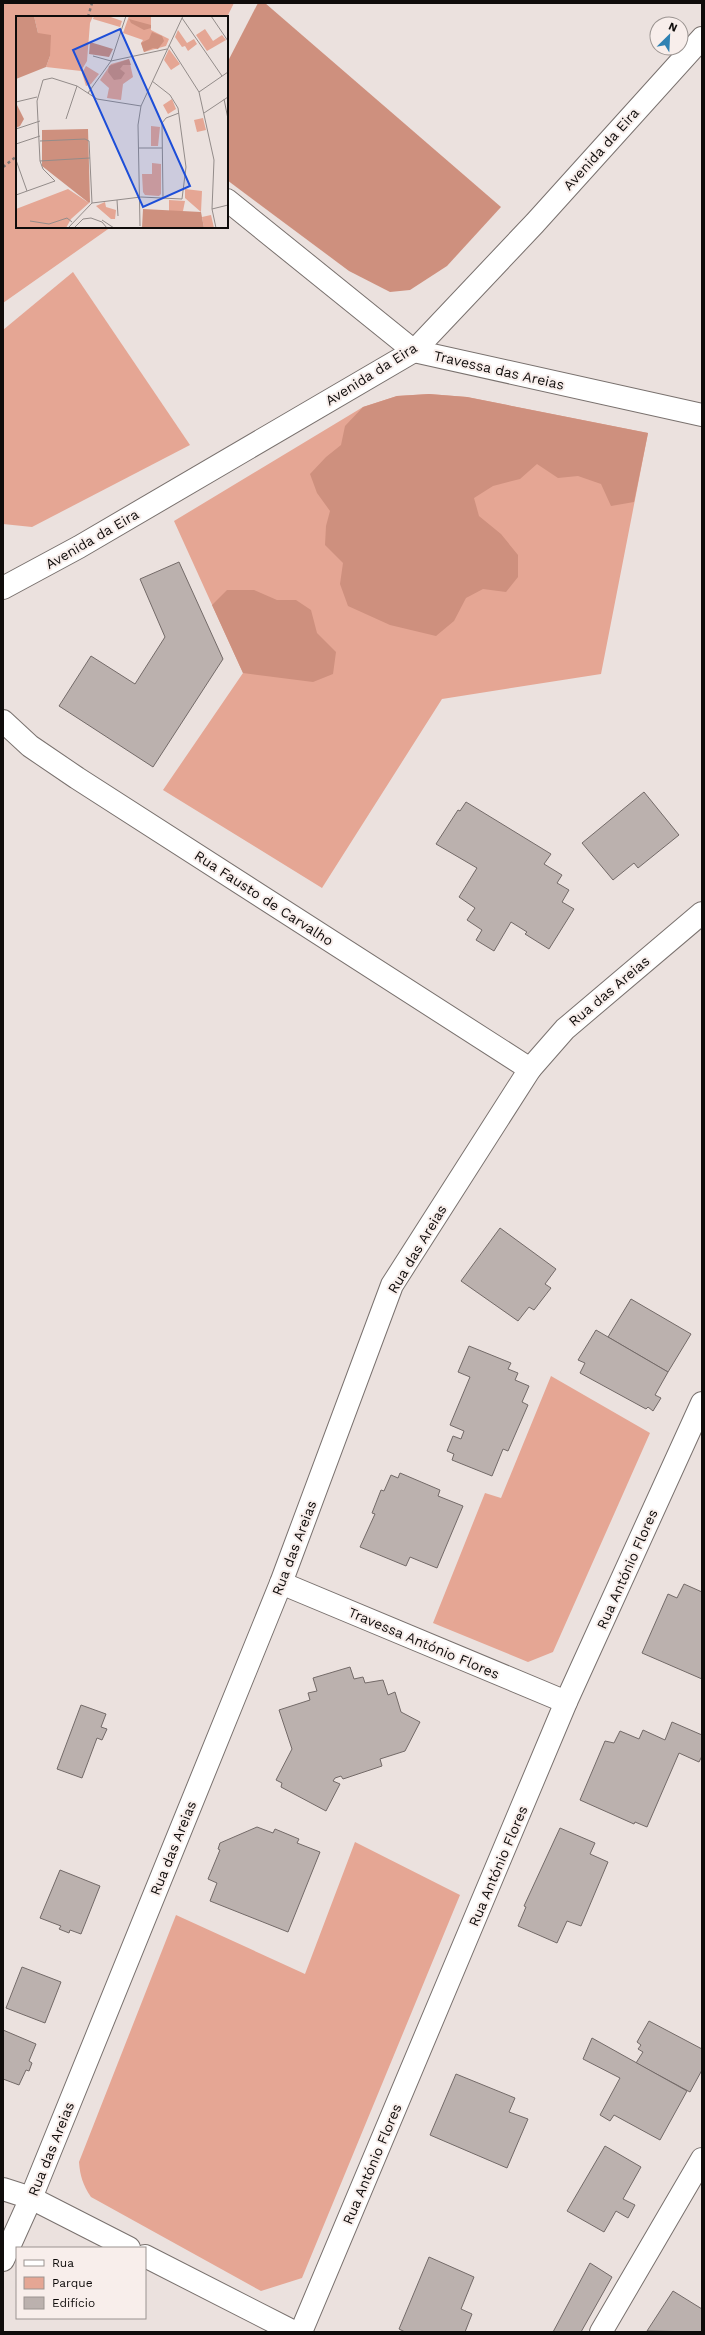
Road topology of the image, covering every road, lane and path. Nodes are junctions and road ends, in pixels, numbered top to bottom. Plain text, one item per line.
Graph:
1 (92, 3) edge
2 (88, 16) edge
3 (702, 38) edge
4 (16, 157) edge
5 (3, 167) edge
6 (228, 201) edge
7 (414, 351) junction
8 (702, 416) edge
9 (3, 588) edge
10 (3, 720) edge
11 (702, 913) edge
12 (530, 1069) junction
13 (702, 1403) edge
14 (281, 1583) junction
15 (566, 1702) junction
16 (702, 2159) edge
17 (3, 2190) edge
18 (31, 2198) junction
19 (127, 2247) edge
20 (146, 2257) edge
21 (3, 2260) edge
22 (294, 2332) edge
23 (301, 2332) edge
24 (601, 2332) edge

1 - 2 path
3 - 7 street, Avenida da Eira
4 - 5 path
6 - 7 street, Travessa das Areias
7 - 8 street, Travessa das Areias
7 - 9 street, Avenida da Eira
10 - 12 street, Rua Fausto de Carvalho
11 - 12 street, Rua das Areias
12 - 14 street, Rua das Areias
13 - 15 street, Rua António Flores
14 - 15 street, Travessa António Flores
14 - 18 street, Rua das Areias
15 - 23 street, Rua António Flores
16 - 24 street
17 - 18 street
18 - 19 street
18 - 21 street, Rua das Areias
20 - 22 street

